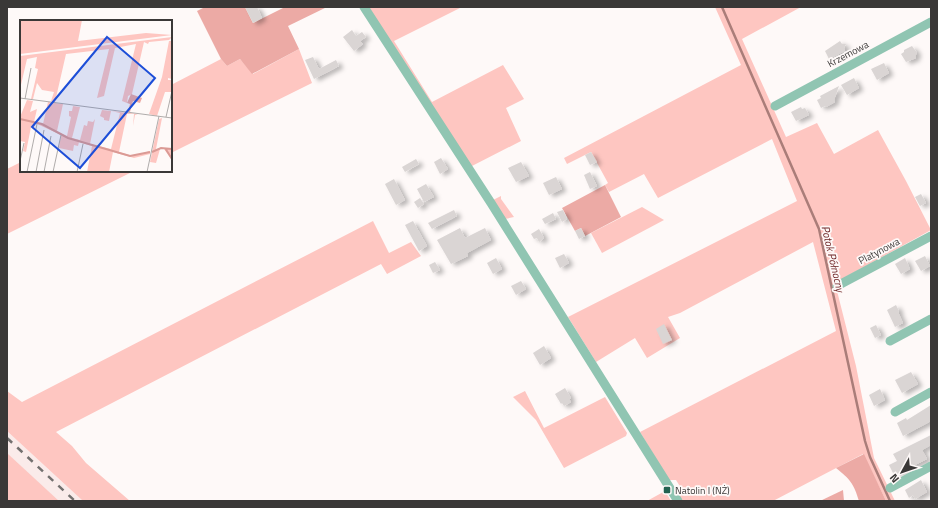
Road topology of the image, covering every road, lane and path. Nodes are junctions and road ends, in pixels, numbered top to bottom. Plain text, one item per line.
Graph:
1 (364, 7) edge
2 (931, 22) edge
3 (775, 106) dead end
4 (931, 236) edge
5 (837, 286) dead end
6 (931, 319) edge
7 (890, 341) dead end
8 (931, 392) edge
9 (895, 412) dead end
10 (931, 466) edge
11 (890, 488) dead end
12 (678, 501) edge

1 - 12 street
2 - 3 street, Krzemowa
4 - 5 street, Platynowa
6 - 7 street
8 - 9 street
10 - 11 street

